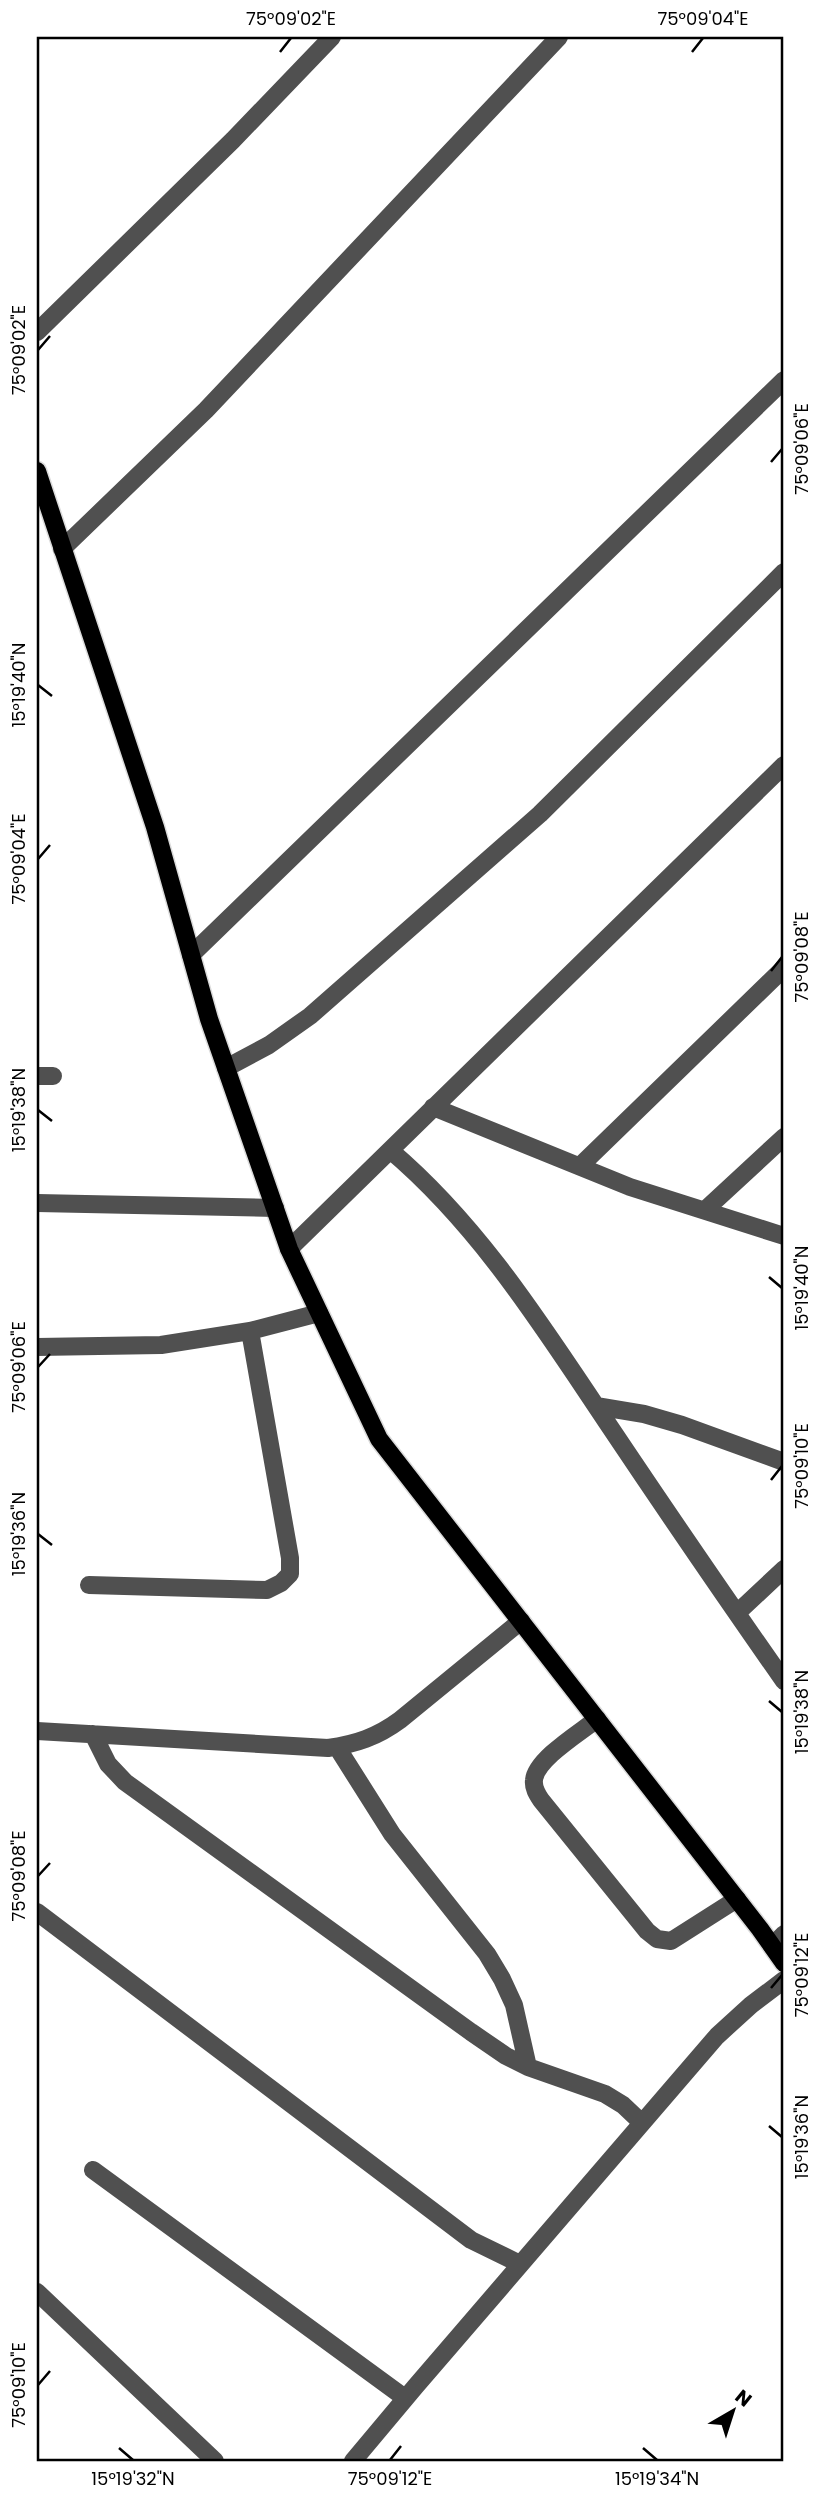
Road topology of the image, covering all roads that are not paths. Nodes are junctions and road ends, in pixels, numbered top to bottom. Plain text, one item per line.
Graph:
1 (332, 37) edge
2 (559, 37) edge
3 (37, 332) edge
4 (784, 380) edge
5 (37, 471) edge
6 (62, 549) junction
7 (784, 572) edge
8 (784, 765) edge
9 (191, 955) junction
10 (784, 968) edge
11 (226, 1068) junction
12 (433, 1107) junction
13 (784, 1136) edge
14 (390, 1150) junction
15 (580, 1166) junction
16 (37, 1203) edge
17 (275, 1208) junction
18 (705, 1210) junction
19 (784, 1236) edge
20 (289, 1249) junction
21 (319, 1313) junction
22 (250, 1331) junction
23 (37, 1347) edge
24 (596, 1406) junction
25 (784, 1462) edge
26 (784, 1569) edge
27 (89, 1585) dead end
28 (737, 1613) junction
29 (521, 1621) junction
30 (784, 1681) edge
31 (597, 1719) junction
32 (37, 1731) edge
33 (93, 1734) junction
34 (337, 1747) junction
35 (737, 1899) junction
36 (37, 1912) edge
37 (778, 1940) edge
38 (784, 1963) edge
39 (784, 1980) edge
40 (528, 2067) junction
41 (642, 2123) junction
42 (93, 2170) dead end
43 (520, 2264) junction
44 (37, 2292) edge
45 (405, 2398) junction
46 (215, 2461) edge
47 (353, 2461) edge

1 - 3 street
2 - 6 street
4 - 9 street
5 - 6 main road
6 - 9 main road
7 - 11 street
8 - 12 street
9 - 11 main road
10 - 15 street
11 - 17 main road
12 - 14 street
12 - 15 street
13 - 18 street
14 - 20 street
14 - 24 street
15 - 18 street
16 - 17 street
17 - 20 main road
18 - 19 street
20 - 21 main road
21 - 22 street
21 - 29 main road
22 - 23 street
22 - 27 street
24 - 25 street
24 - 28 street
26 - 28 street
28 - 30 street
29 - 31 main road
29 - 34 street
31 - 35 main road
31 - 35 street
32 - 33 street
33 - 34 street
33 - 40 street
34 - 40 street
35 - 37 main road
36 - 43 street
37 - 38 main road
39 - 41 street
40 - 41 street
41 - 43 street
42 - 45 street
43 - 45 street
44 - 46 street
45 - 47 street

